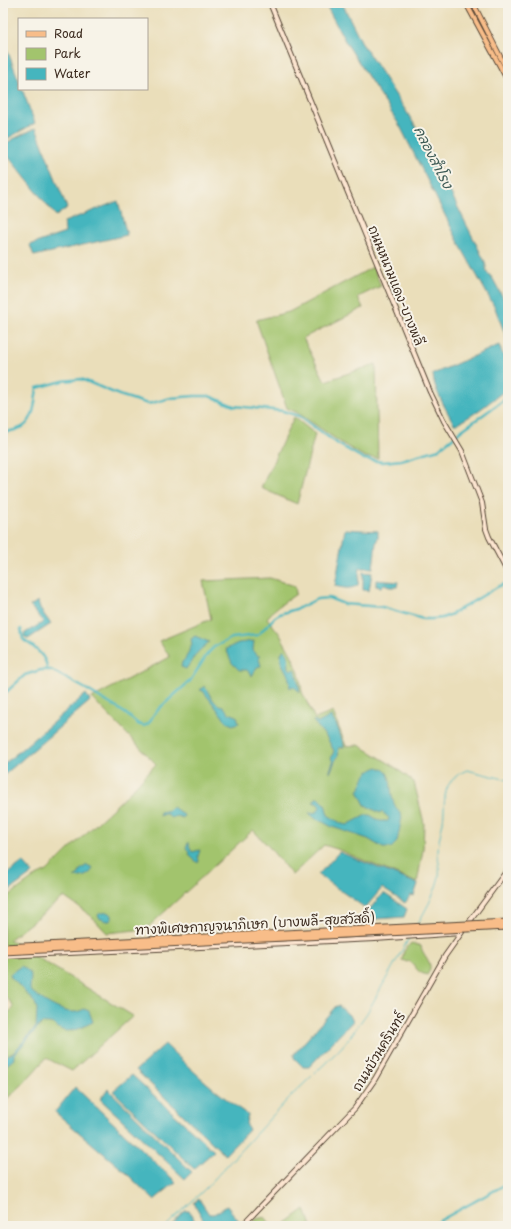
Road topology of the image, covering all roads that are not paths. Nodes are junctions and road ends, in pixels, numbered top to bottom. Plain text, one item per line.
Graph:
1 (270, 3) edge
2 (466, 3) edge
3 (473, 3) edge
4 (508, 72) edge
5 (508, 81) edge
6 (508, 573) edge
7 (508, 869) edge
8 (508, 922) edge
9 (508, 927) edge
10 (461, 933) junction
11 (3, 947) edge
12 (3, 952) edge
13 (3, 956) edge
14 (242, 1226) edge

1 - 6 main road, ถนนหนามแดง-บางพลี
2 - 5 main road
3 - 4 main road
7 - 10 main road, ถนนบัวนครินทร์
8 - 11 highway, ทางพิเศษกาญจนาภิเษก (บางพลี-สุขสวัสดิ์), bridge
9 - 12 highway, ทางพิเศษกาญจนาภิเษก (บางพลี-สุขสวัสดิ์), bridge
10 - 13 main road
10 - 14 main road, ถนนบัวนครินทร์

